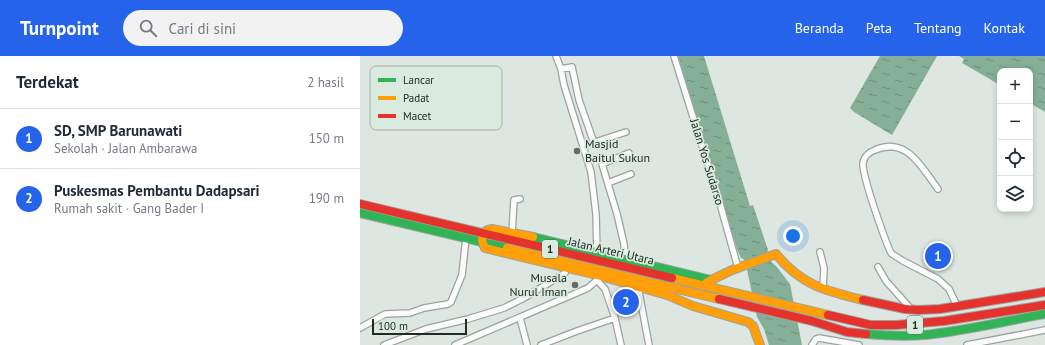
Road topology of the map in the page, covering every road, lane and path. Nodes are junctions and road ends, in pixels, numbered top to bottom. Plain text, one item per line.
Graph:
1 (556, 56) edge
2 (674, 56) edge
3 (561, 69) junction
4 (626, 132) dead end
5 (594, 143) junction
6 (583, 146) junction
7 (629, 153) dead end
8 (631, 174) dead end
9 (608, 183) junction
10 (938, 189) dead end
11 (520, 199) dead end
12 (360, 204) edge
13 (360, 213) edge
14 (484, 233) junction
15 (512, 233) junction
16 (466, 238) junction
17 (482, 242) junction
18 (820, 252) dead end
19 (598, 257) junction
20 (625, 259) junction
21 (741, 266) junction
22 (878, 267) dead end
23 (566, 268) junction
24 (597, 275) junction
25 (711, 280) junction
26 (702, 285) junction
27 (638, 287) junction
28 (823, 289) junction
29 (1045, 292) edge
30 (679, 295) junction
31 (700, 296) junction
32 (1045, 305) edge
33 (958, 306) junction
34 (911, 309) junction
35 (1045, 314) edge
36 (520, 318) junction
37 (615, 318) junction
38 (360, 328) edge
39 (1045, 330) edge
40 (384, 345) edge
41 (455, 345) edge
42 (527, 345) edge
43 (541, 345) edge
44 (621, 345) edge
45 (649, 345) edge
46 (760, 345) edge
47 (812, 345) edge
48 (860, 345) edge
49 (968, 345) edge

1 - 3 street
2 - 21 street, Jalan Yos Sudarso
3 - 5 street
3 - 6 street
4 - 5 street
5 - 6 street
6 - 19 street
7 - 9 street
8 - 9 street
9 - 20 street
10 - 33 street
11 - 15 street
12 - 14 main road, Jalan Arteri Utara / 1
13 - 16 main road, Jalan Arteri Utara / 1
14 - 15 main road
14 - 17 main road
14 - 19 main road, Jalan Arteri Utara / 1
15 - 19 main road
16 - 17 main road, Jalan Arteri Utara / 1
16 - 38 street
17 - 23 main road
17 - 24 main road, Jalan Arteri Utara / 1
18 - 28 street
19 - 20 main road
19 - 24 street
19 - 26 main road, Jalan Arteri Utara / 1
20 - 25 main road
21 - 25 main road
21 - 28 main road
22 - 34 street
23 - 24 main road
23 - 40 street
24 - 27 main road
24 - 30 main road, Jalan Arteri Utara / 1
24 - 36 street
24 - 37 street
25 - 26 main road
26 - 31 main road
26 - 32 main road, Jalan Arteri Utara / 1
27 - 30 main road
27 - 45 street
28 - 34 main road
29 - 33 main road
30 - 31 main road, Jalan Arteri Utara / 1
30 - 46 main road
31 - 35 main road, Jalan Arteri Utara / 1
33 - 34 main road
36 - 41 street
36 - 42 street
37 - 43 street
37 - 44 street
39 - 49 street
47 - 48 street

